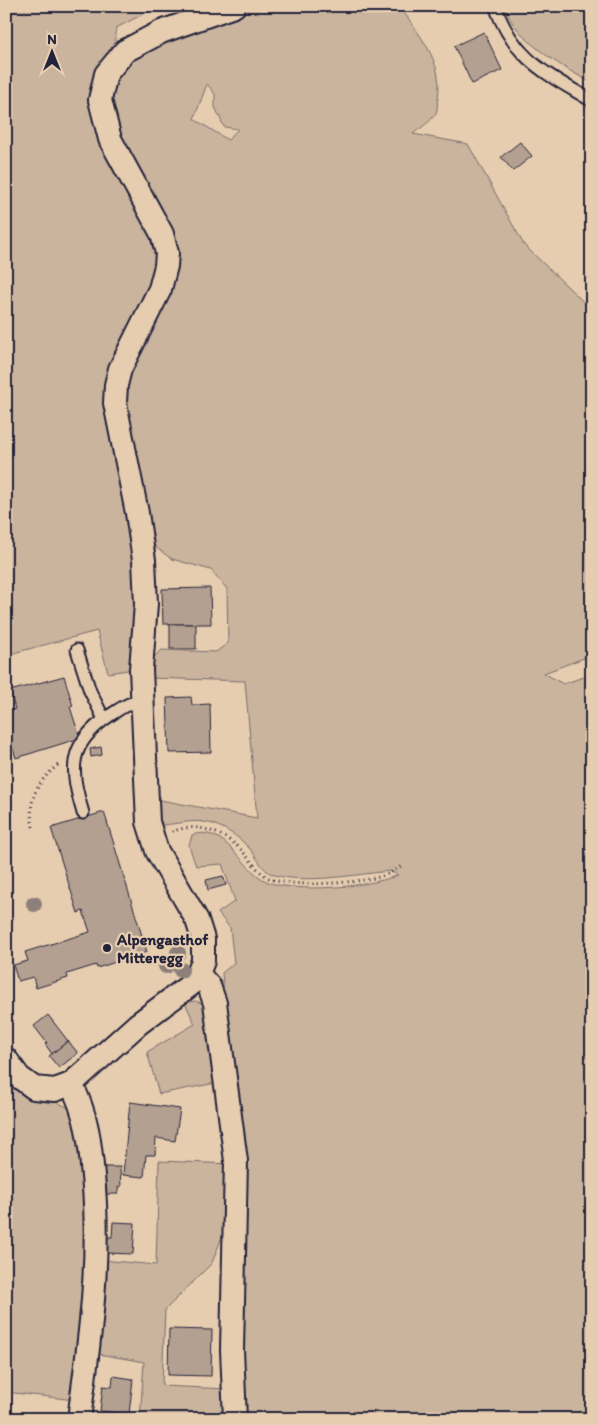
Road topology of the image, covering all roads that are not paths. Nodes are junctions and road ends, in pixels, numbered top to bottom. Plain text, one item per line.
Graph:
1 (234, 6) edge
2 (495, 6) edge
3 (592, 101) edge
4 (78, 650) dead end
5 (143, 701) junction
6 (104, 719) junction
7 (83, 813) dead end
8 (198, 974) junction
9 (6, 1059) edge
10 (71, 1084) junction
11 (79, 1419) edge
12 (235, 1419) edge

1 - 5 street
2 - 3 lane
4 - 6 lane
5 - 6 lane
5 - 8 street
6 - 7 lane
8 - 10 street
8 - 12 street
9 - 10 street
10 - 11 street

